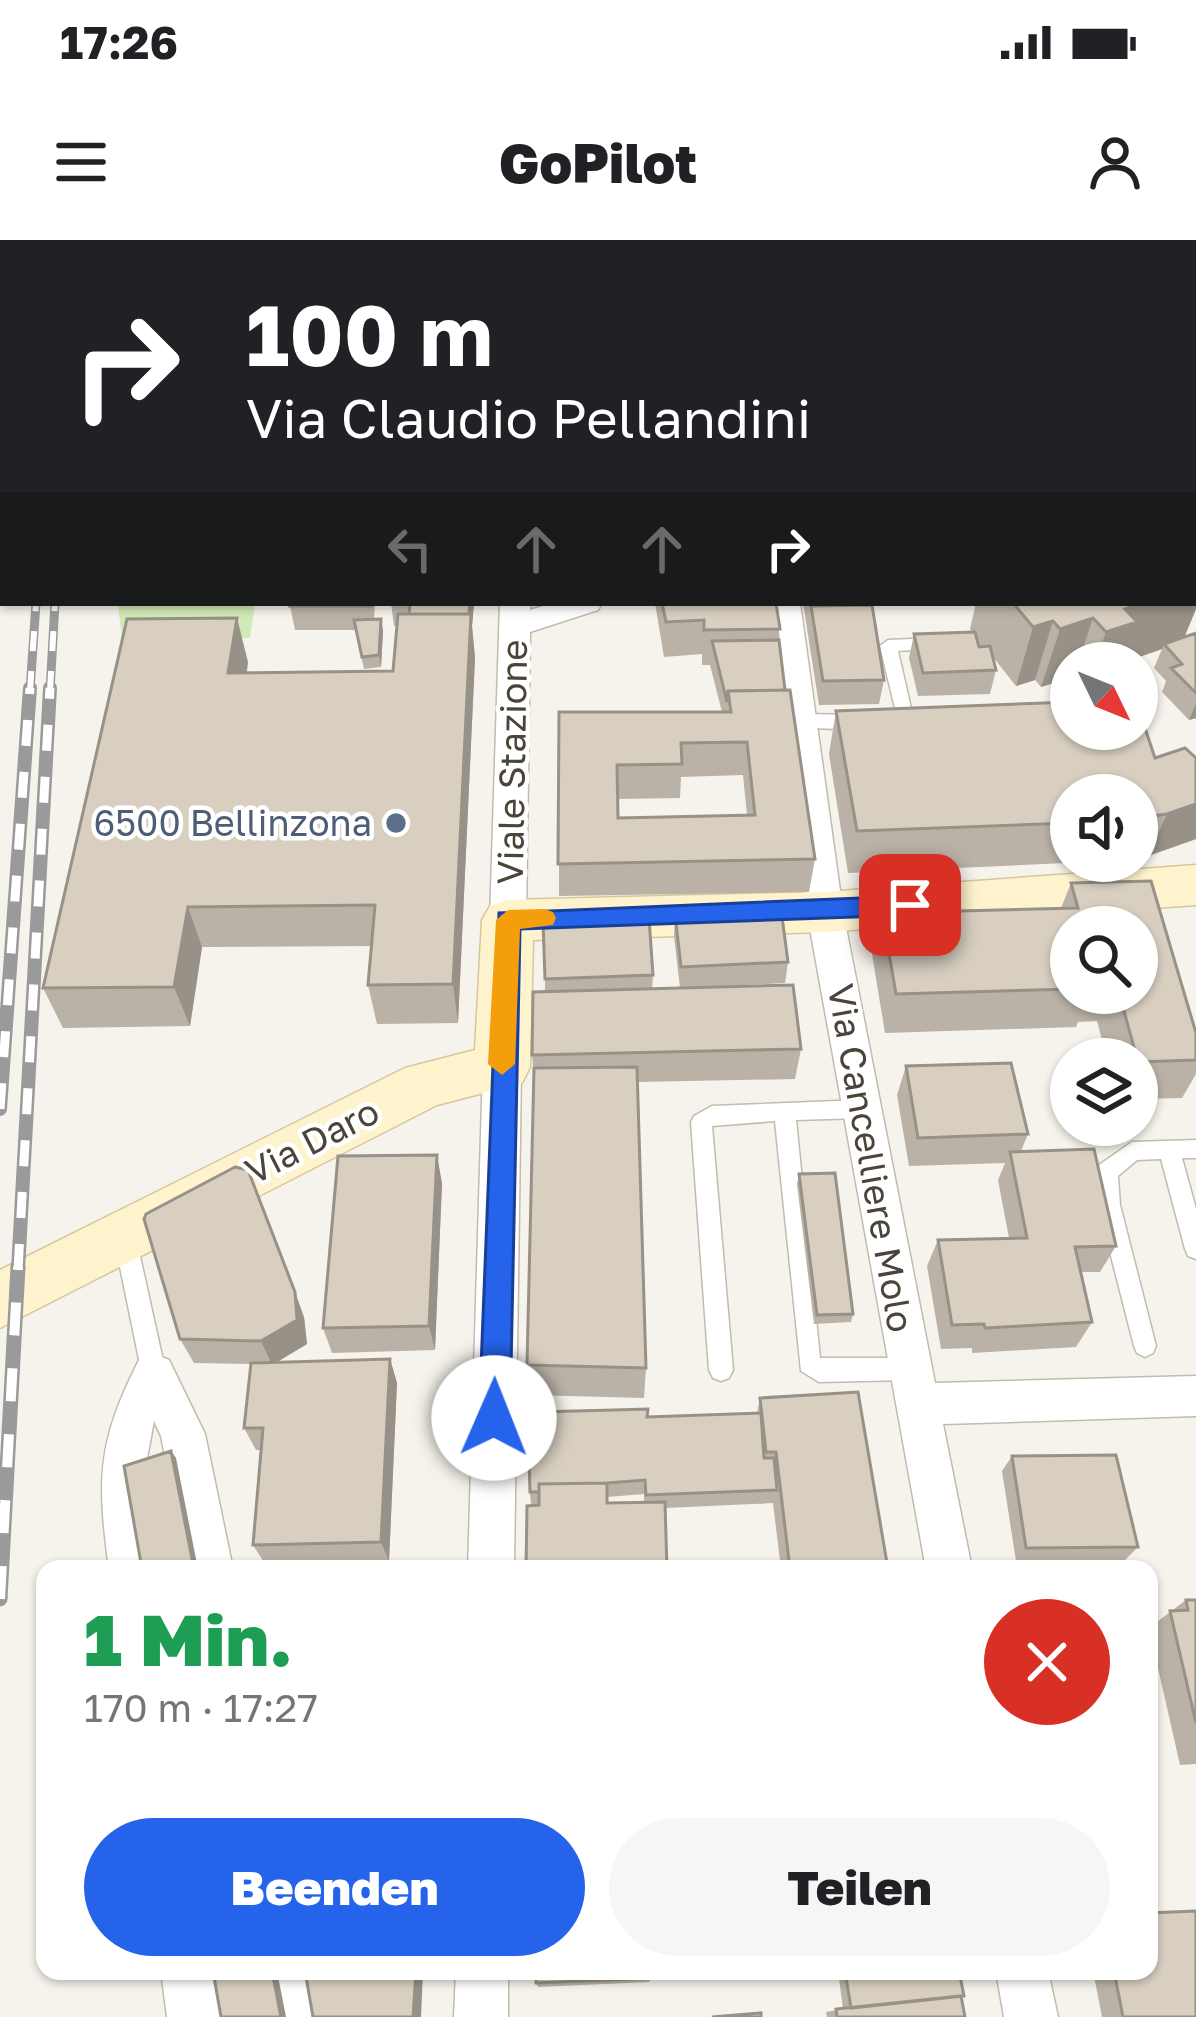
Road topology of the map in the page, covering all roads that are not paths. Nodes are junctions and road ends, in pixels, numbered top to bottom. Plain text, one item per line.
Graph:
1 (567, 606) edge
2 (785, 606) edge
3 (515, 614) edge
4 (939, 644) edge
5 (799, 720) junction
6 (928, 720) edge
7 (905, 721) junction
8 (1196, 885) edge
9 (825, 912) junction
10 (508, 920) junction
11 (502, 1067) junction
12 (862, 1109) junction
13 (785, 1113) junction
14 (1196, 1149) edge
15 (1169, 1150) junction
16 (125, 1237) junction
17 (1196, 1249) edge
18 (0, 1300) edge
19 (1144, 1346) dead end
20 (721, 1370) dead end
21 (154, 1374) junction
22 (913, 1387) junction
23 (1196, 1396) edge
24 (131, 1560) edge
25 (208, 1560) edge
26 (491, 1560) edge
27 (947, 1560) edge
28 (189, 1980) edge
29 (290, 1980) edge
30 (482, 1980) edge
31 (1024, 1980) edge
32 (194, 2017) edge
33 (297, 2017) edge
34 (481, 2017) edge
35 (1031, 2017) edge

1 - 3 street
2 - 5 street, Via Cancelliere Molo
3 - 10 street, Viale Stazione
4 - 7 lane
5 - 7 lane
5 - 9 street, Via Cancelliere Molo
6 - 7 lane
8 - 9 street
9 - 10 street
9 - 12 street, Via Cancelliere Molo
10 - 11 street, Viale Stazione
11 - 16 street, Via Daro
11 - 26 street, Viale Stazione
12 - 13 lane
12 - 22 street, Via Cancelliere Molo
13 - 20 lane
13 - 22 lane
14 - 15 lane
15 - 17 lane
15 - 19 lane
16 - 18 street, Via Daro
16 - 21 lane
21 - 24 street
21 - 25 street
22 - 23 street
22 - 27 street, Via Cancelliere Molo
28 - 32 street
29 - 33 street
30 - 34 street
31 - 35 street

